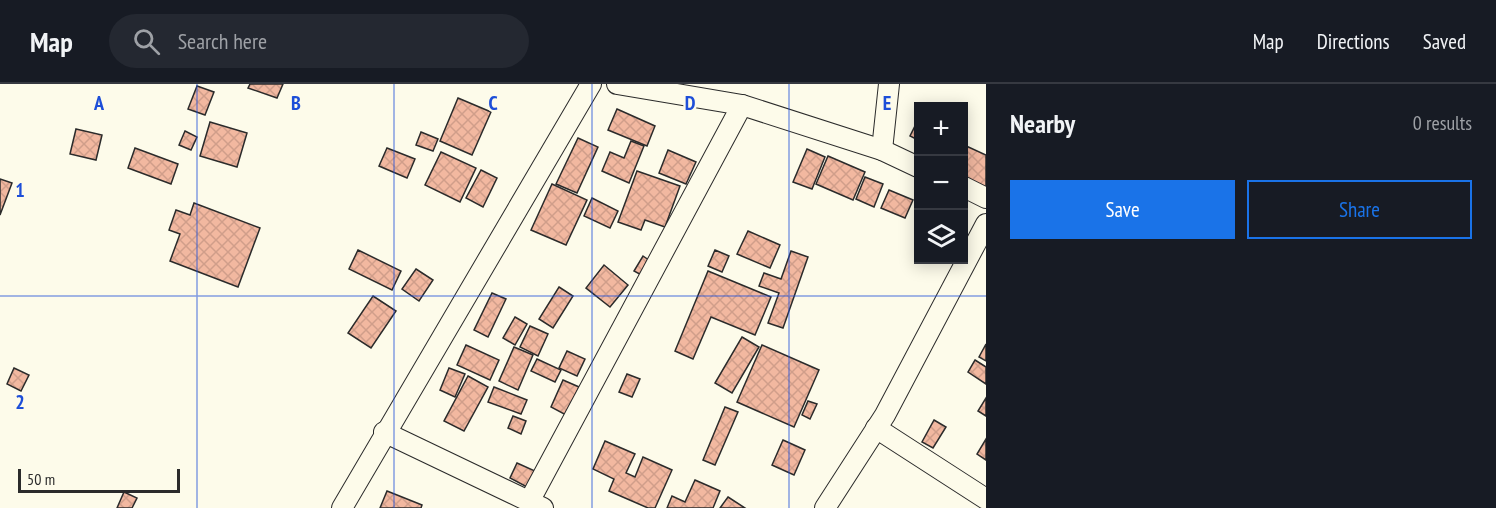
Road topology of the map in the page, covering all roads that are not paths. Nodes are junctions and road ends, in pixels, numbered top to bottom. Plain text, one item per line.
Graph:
1 (591, 84) edge
2 (617, 84) edge
3 (889, 84) edge
4 (742, 105) junction
5 (882, 150) junction
6 (914, 165) edge
7 (968, 189) edge
8 (986, 198) edge
9 (986, 224) edge
10 (876, 428) junction
11 (384, 432) junction
12 (986, 499) edge
13 (537, 504) edge
14 (342, 508) edge
15 (825, 508) edge

1 - 11 street
2 - 4 street
3 - 5 street
4 - 5 street
4 - 13 street
5 - 6 street
7 - 8 street
9 - 10 street
10 - 12 street
10 - 15 street
11 - 13 street
11 - 14 street

